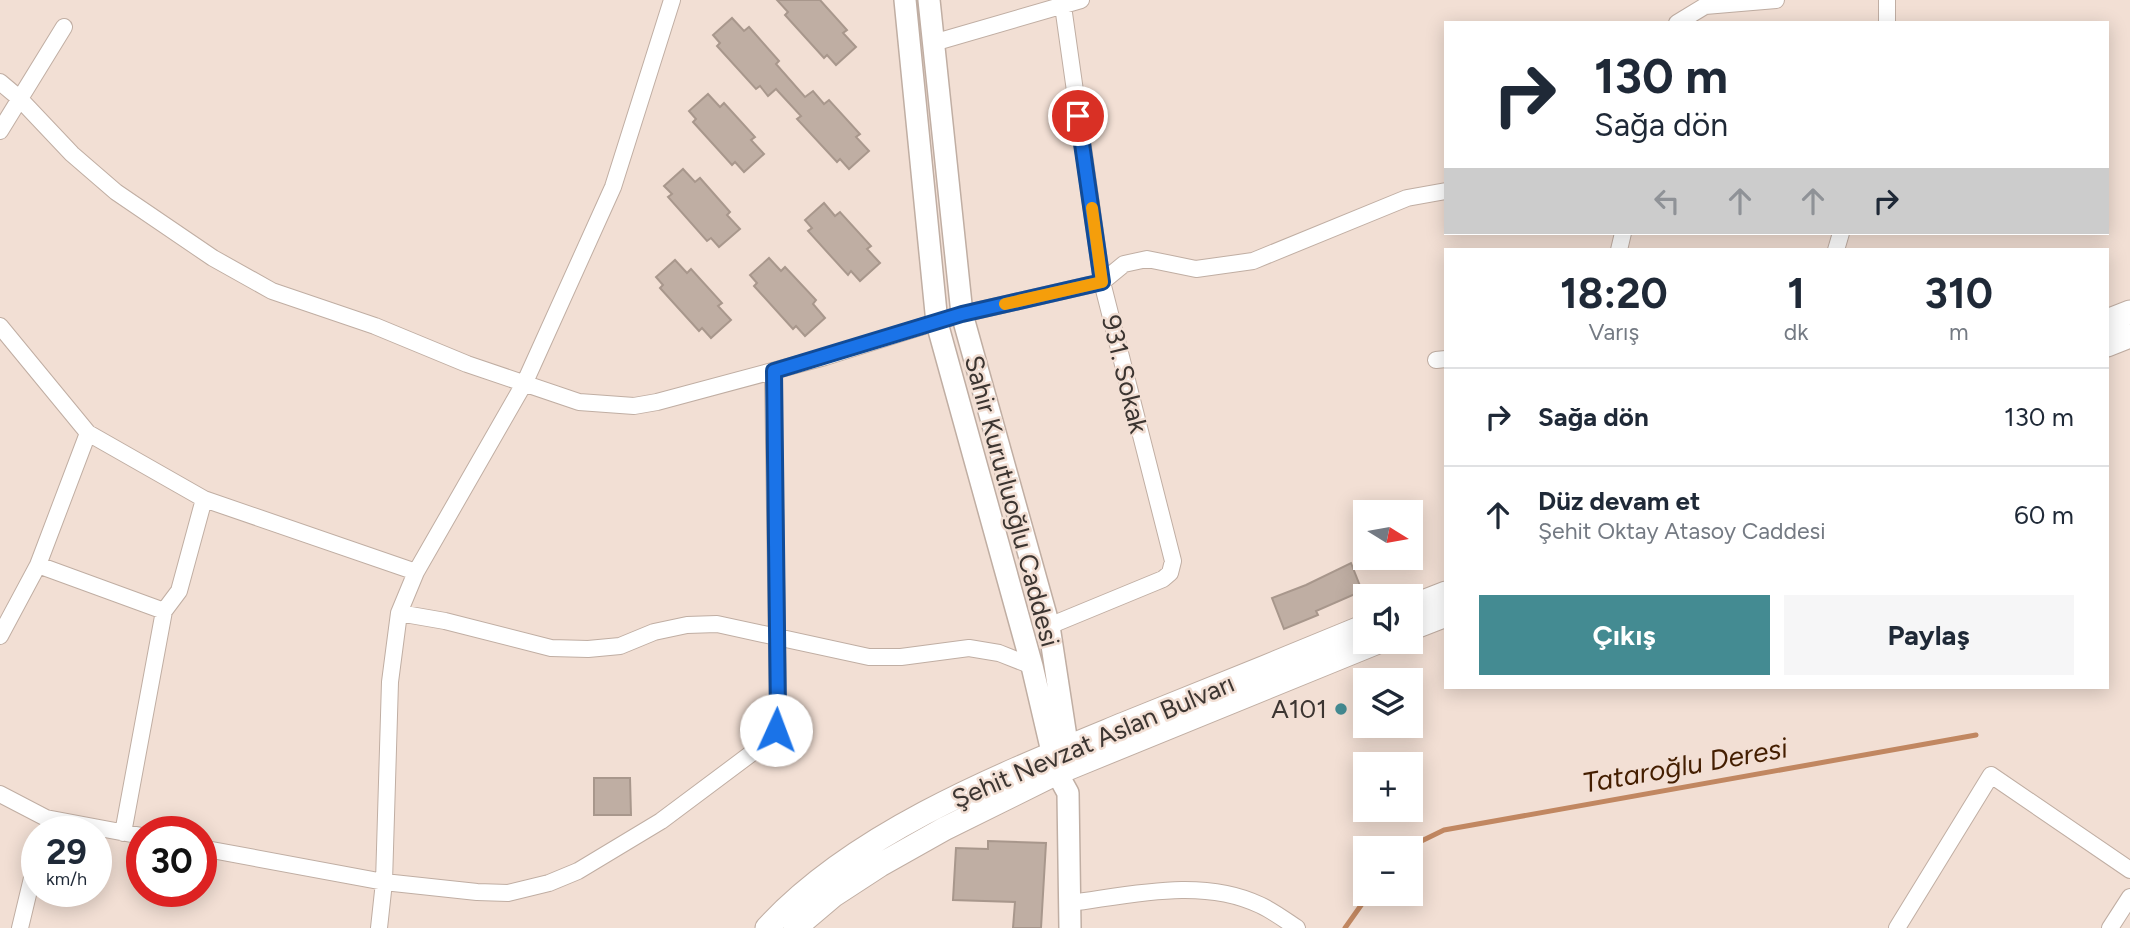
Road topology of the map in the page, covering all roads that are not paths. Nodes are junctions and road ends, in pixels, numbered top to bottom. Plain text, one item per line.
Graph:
1 (672, 0) edge
2 (905, 0) edge
3 (929, 0) edge
4 (1081, 0) edge
5 (1776, 0) edge
6 (1888, 0) edge
7 (1063, 6) junction
8 (1679, 21) edge
9 (1887, 21) edge
10 (64, 27) dead end
11 (933, 43) junction
12 (0, 82) edge
13 (19, 98) junction
14 (0, 131) edge
15 (1444, 191) edge
16 (1102, 282) junction
17 (2130, 312) edge
18 (962, 314) junction
19 (2109, 320) edge
20 (937, 323) junction
21 (0, 326) edge
22 (2130, 336) edge
23 (2109, 344) edge
24 (774, 371) junction
25 (525, 382) junction
26 (88, 433) junction
27 (204, 499) junction
28 (37, 565) junction
29 (416, 572) junction
30 (1444, 594) edge
31 (1423, 602) edge
32 (164, 611) junction
33 (399, 613) junction
34 (1444, 616) edge
35 (1423, 624) edge
36 (1049, 626) junction
37 (1353, 632) edge
38 (0, 636) edge
39 (776, 636) junction
40 (1353, 652) edge
41 (1032, 666) junction
42 (1063, 767) junction
43 (0, 794) edge
44 (31, 816) edge
45 (112, 832) edge
46 (122, 833) junction
47 (126, 834) edge
48 (217, 851) edge
49 (2130, 870) edge
50 (384, 882) junction
51 (2130, 897) edge
52 (1070, 903) junction
53 (25, 907) edge
54 (20, 928) edge
55 (379, 928) edge
56 (767, 928) edge
57 (795, 928) edge
58 (1070, 928) edge
59 (1297, 928) edge
60 (1897, 928) edge
61 (2110, 928) edge

1 - 25 street
2 - 20 street, Sahir Kurutluoğlu Caddesi
3 - 11 street, Sahir Kurutluoğlu Caddesi
4 - 7 street
5 - 8 street
6 - 9 street
7 - 11 street
7 - 16 street, 931. Sokak
10 - 13 street
11 - 18 street, Sahir Kurutluoğlu Caddesi
12 - 13 street
13 - 14 street
13 - 25 street
15 - 16 street
16 - 18 street
16 - 36 street, 931. Sokak
17 - 19 main road
18 - 20 street
18 - 36 street, Sahir Kurutluoğlu Caddesi
20 - 24 street
20 - 41 street, Sahir Kurutluoğlu Caddesi
21 - 26 street
22 - 23 main road
24 - 25 street
24 - 39 street
25 - 29 street
26 - 27 street
26 - 28 street
27 - 29 street
27 - 32 street
28 - 32 street
28 - 38 street
29 - 33 street
30 - 31 main road
32 - 46 street
33 - 39 street
33 - 50 street
34 - 35 main road
36 - 42 street, Sahir Kurutluoğlu Caddesi
37 - 42 main road, Şehit Nevzat Aslan Bulvarı
39 - 41 street
39 - 50 street
40 - 42 main road, Şehit Nevzat Aslan Bulvarı
41 - 42 street, Sahir Kurutluoğlu Caddesi
42 - 52 street
42 - 56 main road, Şehit Nevzat Aslan Bulvarı
42 - 57 main road, Şehit Nevzat Aslan Bulvarı
43 - 44 street
45 - 46 street
46 - 47 street
48 - 50 street
49 - 60 street
50 - 55 street
51 - 61 street
52 - 58 street
52 - 59 street
53 - 54 street

